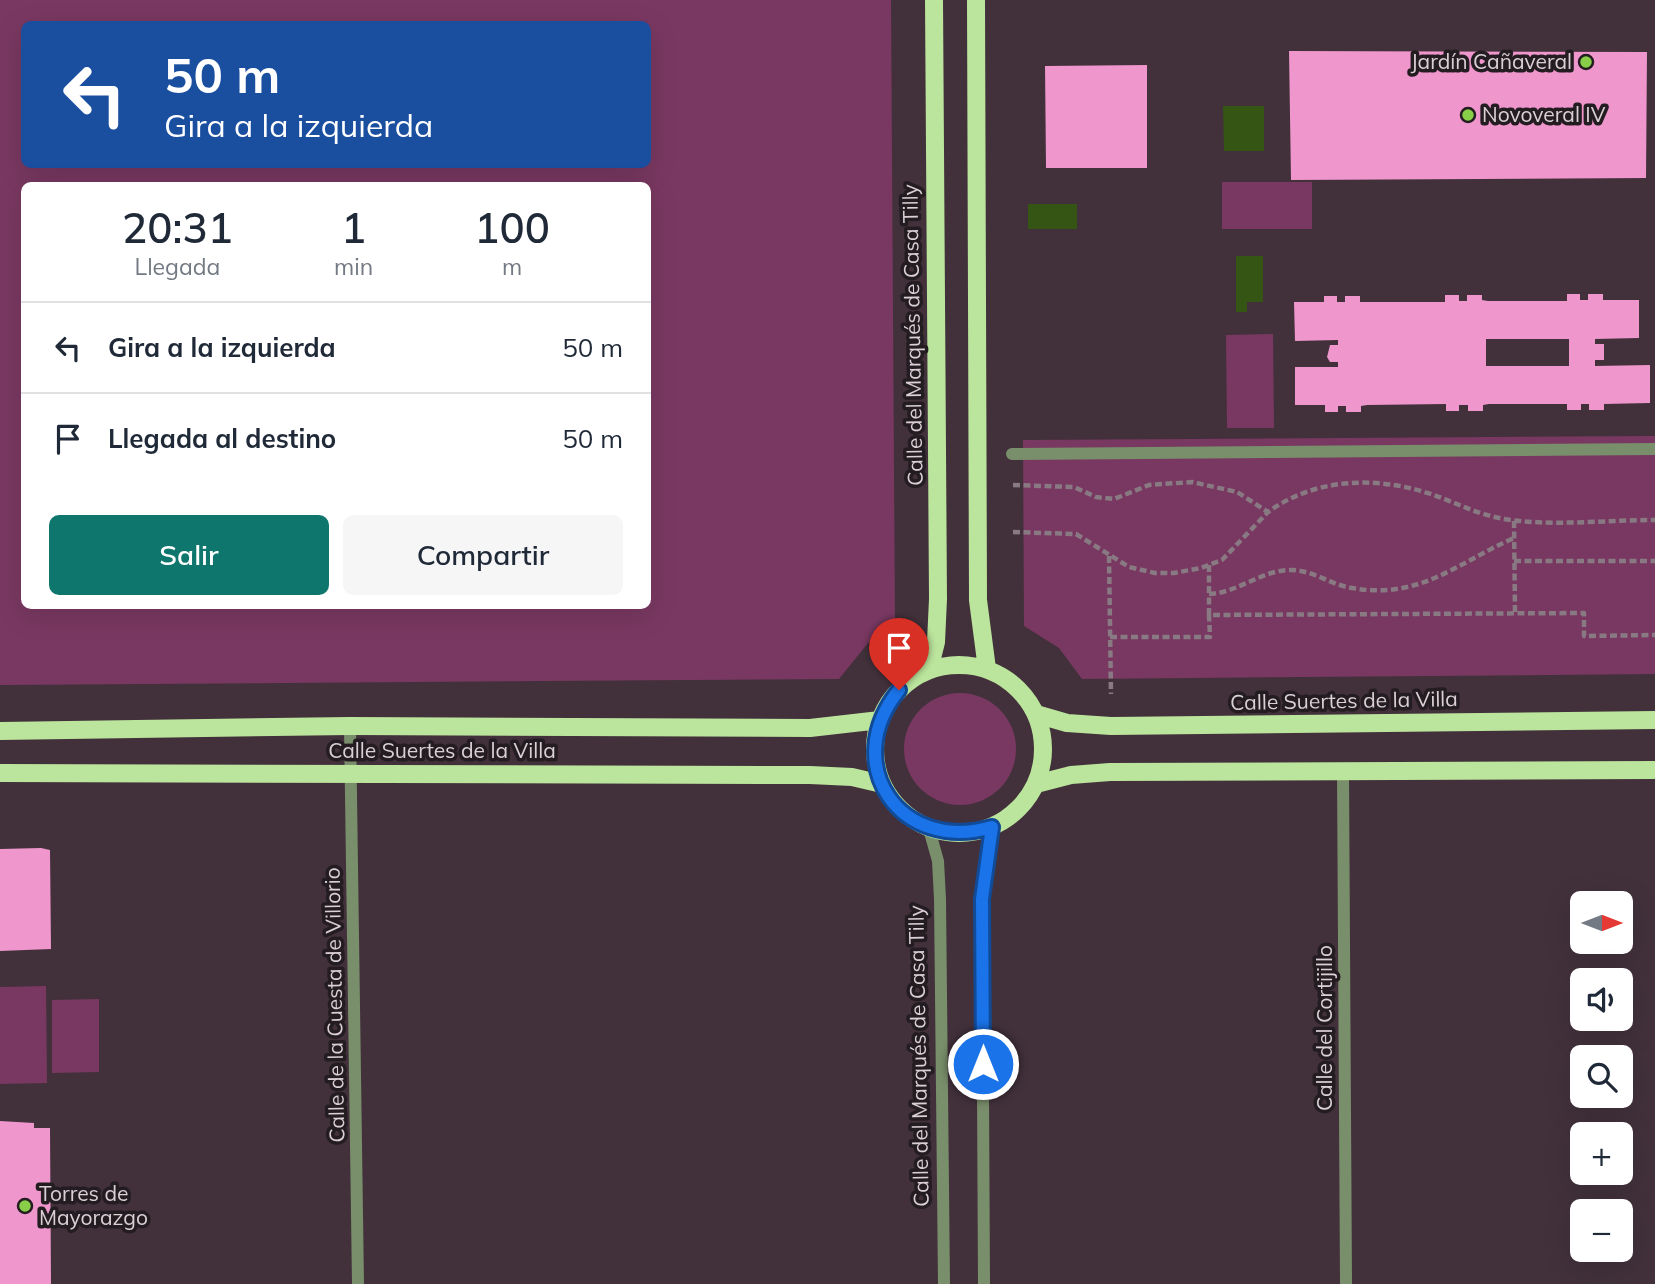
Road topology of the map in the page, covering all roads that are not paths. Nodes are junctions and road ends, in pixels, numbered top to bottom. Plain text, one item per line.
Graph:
1 (934, 0) edge
2 (976, 0) edge
3 (1655, 449) edge
4 (1013, 454) dead end
5 (987, 669) junction
6 (929, 670) junction
7 (1036, 714) junction
8 (880, 720) junction
9 (1655, 720) edge
10 (350, 726) junction
11 (0, 731) edge
12 (1655, 770) edge
13 (1343, 771) junction
14 (0, 773) edge
15 (351, 774) junction
16 (882, 784) junction
17 (1036, 784) junction
18 (992, 827) junction
19 (929, 828) junction
20 (358, 1284) edge
21 (944, 1284) edge
22 (984, 1284) edge
23 (1346, 1284) edge

1 - 6 main road, Calle del Marqués de Casa Tilly
2 - 5 main road
3 - 4 street
5 - 6 main road
5 - 7 main road
6 - 8 main road
7 - 9 main road, Calle Suertes de la Villa
7 - 17 main road
8 - 10 main road, Calle Suertes de la Villa
8 - 16 main road
10 - 11 main road, Calle Suertes de la Villa
10 - 15 street, Calle de la Cuesta de Villorio
12 - 13 main road
13 - 17 main road
13 - 23 street, Calle del Cortijillo
14 - 15 main road, Calle Suertes de la Villa
15 - 16 main road, Calle Suertes de la Villa
15 - 20 street, Calle de la Cuesta de Villorio
16 - 19 main road
17 - 18 main road
18 - 19 main road
18 - 22 street
19 - 21 street, Calle del Marqués de Casa Tilly

